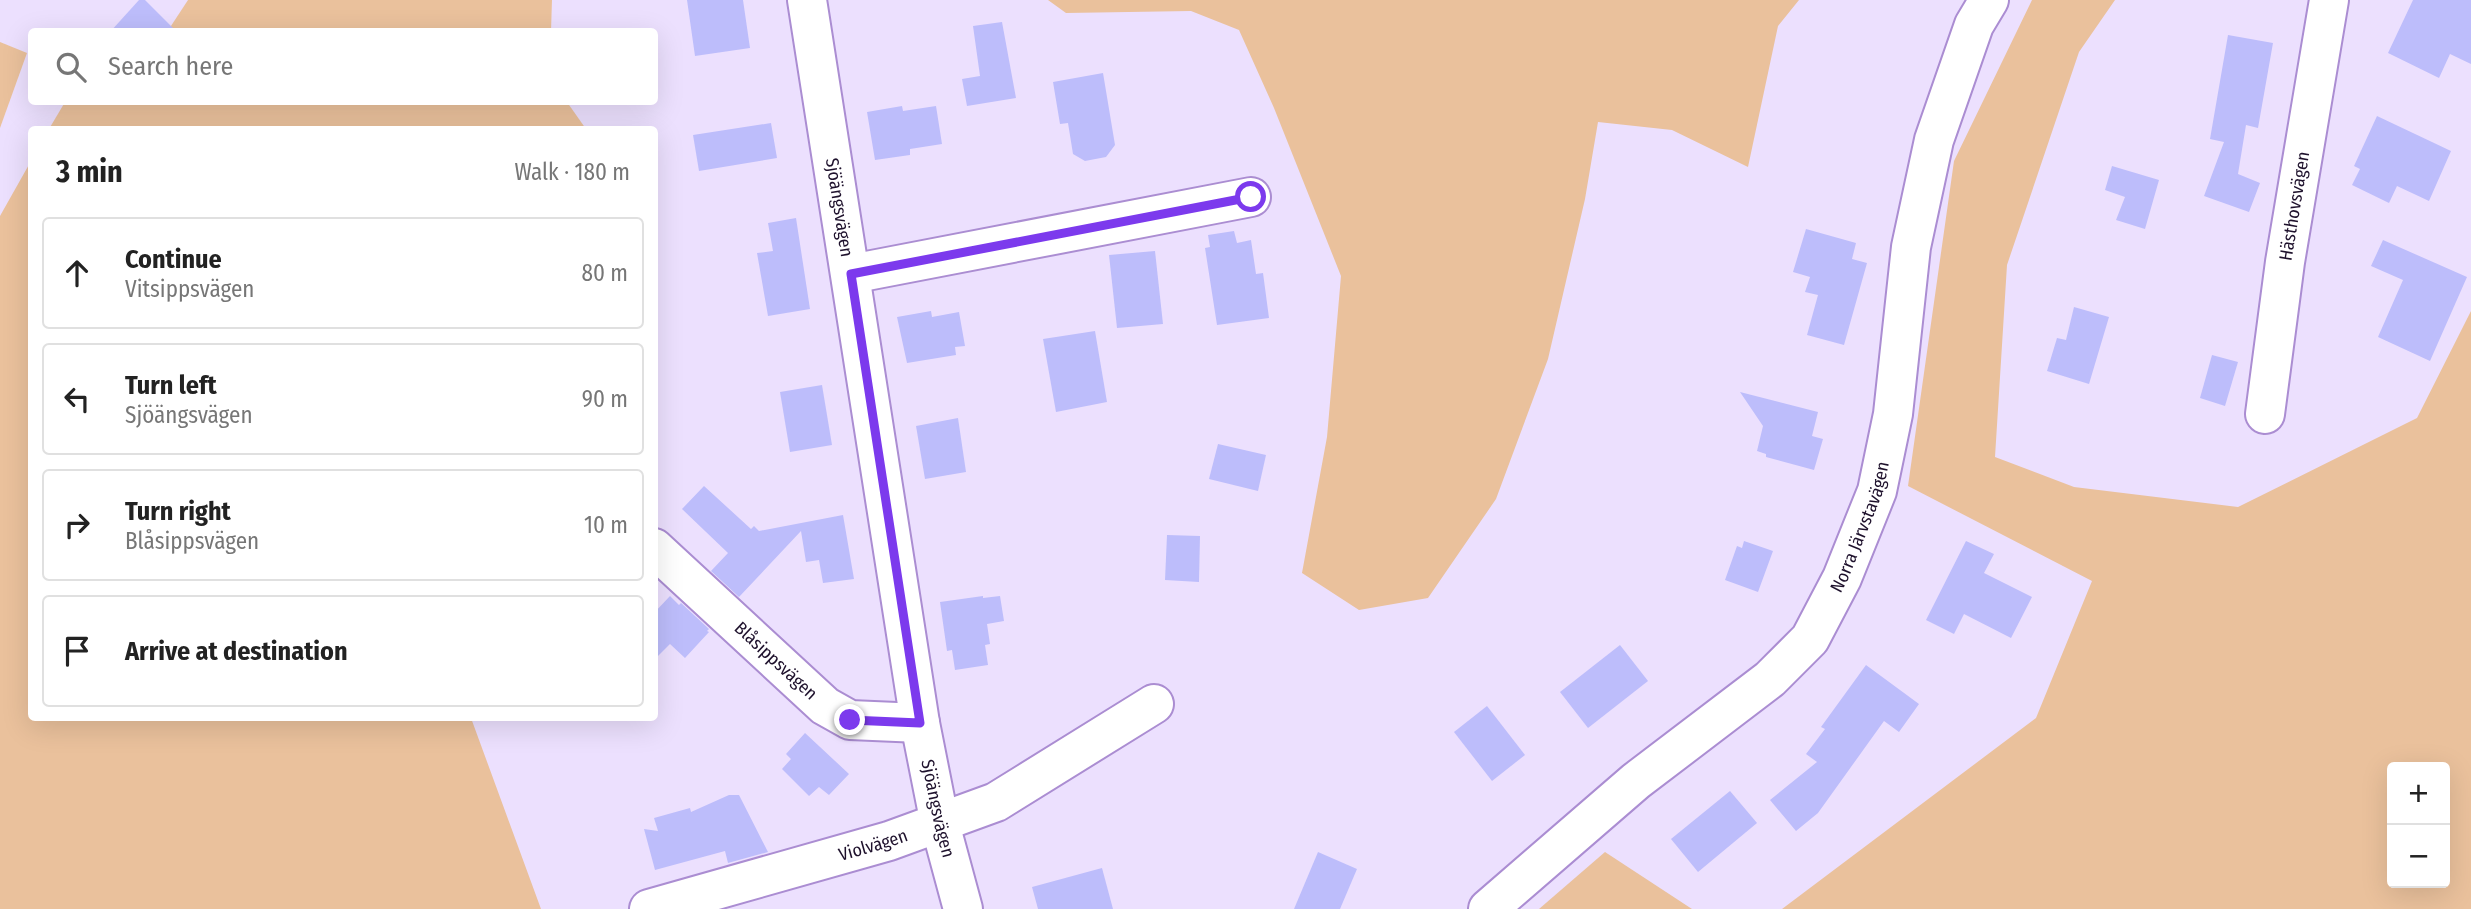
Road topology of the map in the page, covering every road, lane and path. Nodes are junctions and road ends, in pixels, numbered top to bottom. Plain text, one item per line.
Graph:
1 (807, 0) edge
2 (1989, 0) edge
3 (2329, 0) edge
4 (1251, 197) dead end
5 (851, 274) junction
6 (2265, 414) dead end
7 (658, 552) edge
8 (1154, 704) dead end
9 (920, 723) junction
10 (940, 824) junction
11 (649, 909) edge
12 (963, 909) edge
13 (1488, 909) edge

1 - 5 street, Sjöängsvägen
2 - 13 street, Norra Järvstavägen
3 - 6 street, Hästhovsvägen
4 - 5 street
5 - 9 street, Sjöängsvägen
7 - 9 street, Blåsippsvägen
8 - 10 street, Violvägen
9 - 10 street, Sjöängsvägen
10 - 11 street, Violvägen
10 - 12 street, Sjöängsvägen

